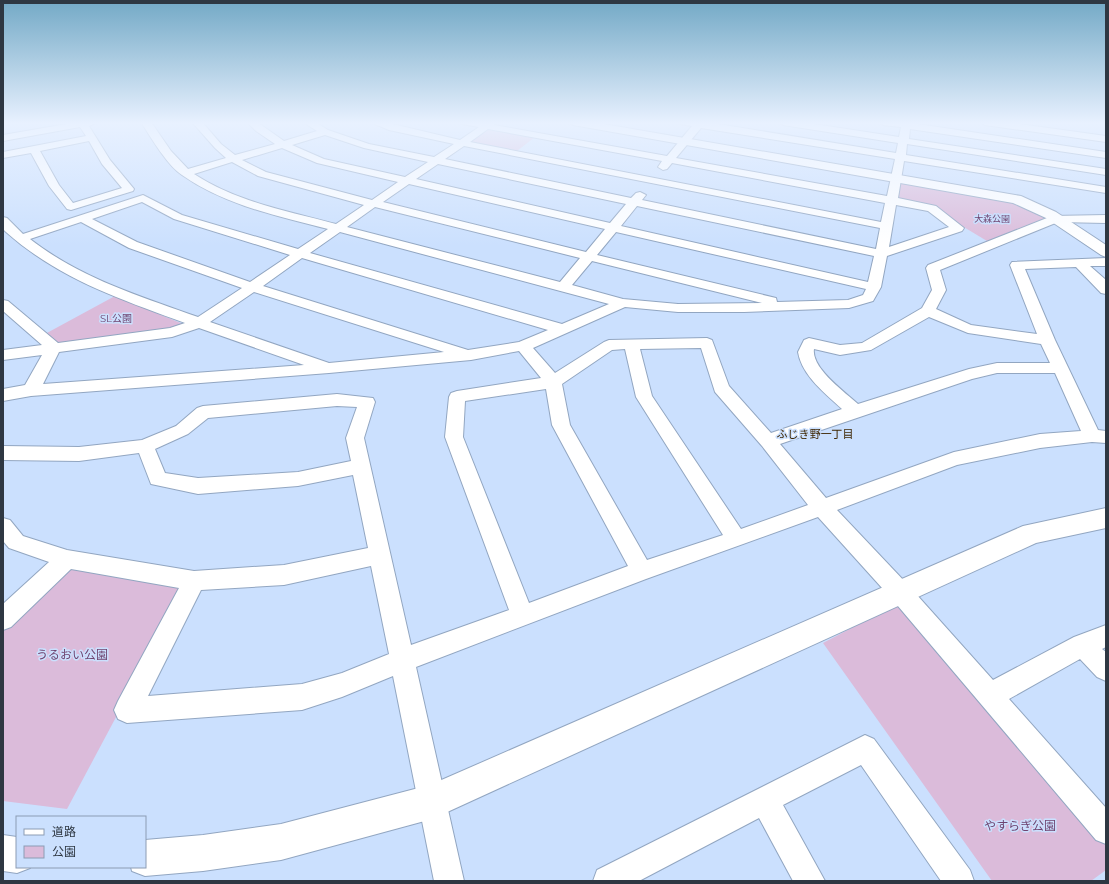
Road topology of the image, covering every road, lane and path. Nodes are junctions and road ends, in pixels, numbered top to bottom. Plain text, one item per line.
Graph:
1 (42, 163) edge
2 (107, 163) edge
3 (176, 163) edge
4 (218, 163) edge
5 (241, 163) edge
6 (331, 163) edge
7 (433, 163) edge
8 (447, 163) edge
9 (566, 163) edge
10 (666, 163) edge
11 (687, 163) edge
12 (811, 163) edge
13 (898, 163) edge
14 (938, 163) edge
15 (1049, 163) edge
16 (1106, 172) edge
17 (185, 173) junction
18 (895, 178) junction
19 (652, 180) junction
20 (408, 181) junction
21 (1106, 190) edge
22 (890, 201) junction
23 (634, 202) junction
24 (375, 204) junction
25 (81, 218) junction
26 (1056, 218) junction
27 (1106, 219) edge
28 (886, 226) junction
29 (5, 227) edge
30 (612, 227) junction
31 (339, 228) junction
32 (22, 238) junction
33 (1106, 252) edge
34 (300, 254) junction
35 (881, 254) junction
36 (589, 256) junction
37 (1106, 262) edge
38 (1079, 263) junction
39 (563, 286) junction
40 (253, 287) junction
41 (874, 287) junction
42 (1106, 290) edge
43 (623, 303) junction
44 (3, 304) edge
45 (789, 305) junction
46 (928, 311) junction
47 (199, 323) junction
48 (563, 329) junction
49 (1047, 340) junction
50 (631, 344) junction
51 (523, 346) junction
52 (54, 347) junction
53 (3, 355) edge
54 (471, 355) junction
55 (329, 368) junction
56 (1060, 368) junction
57 (552, 382) junction
58 (31, 390) junction
59 (3, 395) edge
60 (855, 410) junction
61 (1099, 436) edge
62 (768, 441) junction
63 (145, 446) junction
64 (5, 456) edge
65 (361, 466) junction
66 (822, 508) junction
67 (1106, 518) edge
68 (3, 526) edge
69 (737, 539) junction
70 (380, 555) junction
71 (67, 559) junction
72 (642, 571) junction
73 (194, 581) junction
74 (900, 592) junction
75 (523, 616) junction
76 (3, 618) edge
77 (1106, 636) edge
78 (1082, 645) junction
79 (403, 660) junction
80 (1106, 668) edge
81 (989, 696) junction
82 (764, 800) junction
83 (432, 802) junction
84 (1106, 830) edge
85 (3, 853) edge
86 (16, 855) edge
87 (146, 858) edge
88 (449, 881) edge
89 (608, 881) edge
90 (810, 881) edge
91 (959, 881) edge

1 - 2 street
3 - 17 street
4 - 17 street
5 - 24 street
6 - 20 street
7 - 20 street
8 - 23 street
9 - 19 street
10 - 19 street
11 - 22 street
12 - 18 street
13 - 18 street
14 - 21 street
15 - 16 street
17 - 31 street
18 - 22 street
18 - 26 street
19 - 23 street
19 - 28 street
20 - 24 street
20 - 30 street
22 - 28 street
22 - 35 street
23 - 30 street
23 - 35 street
24 - 31 street
24 - 36 street
25 - 32 street
25 - 34 street
25 - 40 street
26 - 27 street
26 - 33 street
26 - 46 street
28 - 35 street
29 - 32 street
30 - 36 street
30 - 41 street
31 - 34 street
31 - 39 street
32 - 47 street
34 - 40 street
34 - 48 street
35 - 41 street
36 - 39 street
36 - 45 street
37 - 38 street
38 - 42 street
38 - 49 street
39 - 43 street
40 - 47 street
40 - 54 street
41 - 45 street
43 - 45 street
43 - 48 street
44 - 52 street
46 - 49 street
46 - 60 street
47 - 52 street
47 - 55 street
48 - 51 street
49 - 56 street
50 - 57 street
50 - 62 street
50 - 69 street
51 - 54 street
51 - 57 street
52 - 53 street
52 - 58 street
54 - 55 street
55 - 58 street
56 - 60 street
56 - 61 street
57 - 72 street
57 - 75 street
58 - 59 street
60 - 62 street
61 - 66 street
62 - 66 street
63 - 64 street
63 - 65 street
63 - 65 street
65 - 70 street
66 - 69 street
66 - 74 street
67 - 74 street
68 - 71 street
69 - 72 street
70 - 73 street
70 - 79 street
71 - 73 street
71 - 76 street
72 - 75 street
73 - 79 street
74 - 81 street
74 - 83 street
75 - 79 street
77 - 78 street
78 - 80 street
78 - 81 street
79 - 83 street
81 - 84 street
82 - 89 street
82 - 90 street
82 - 91 street
83 - 87 street
83 - 88 street
85 - 86 street

